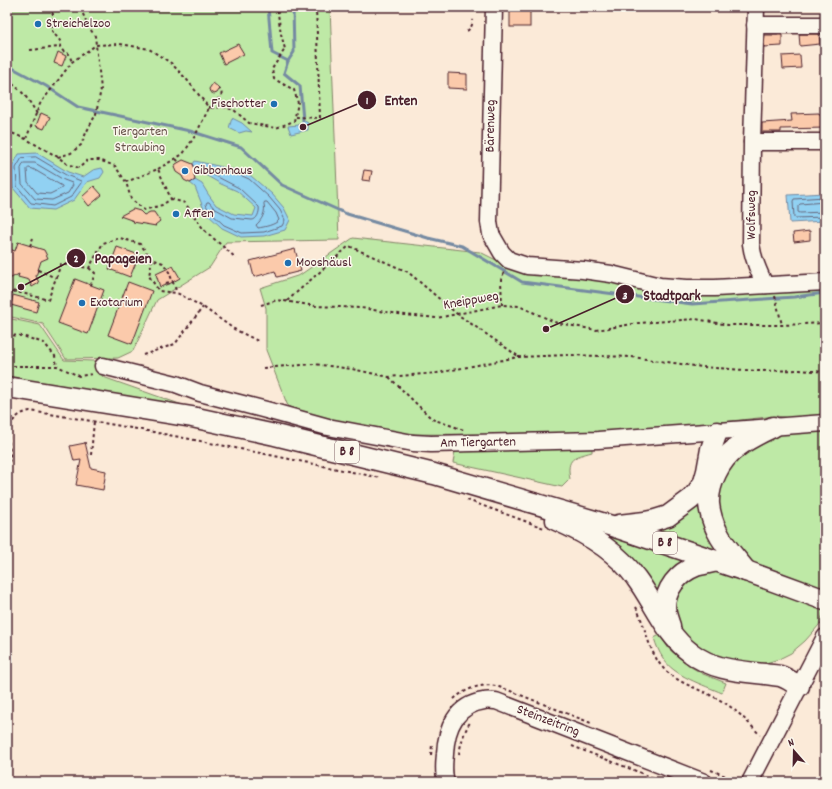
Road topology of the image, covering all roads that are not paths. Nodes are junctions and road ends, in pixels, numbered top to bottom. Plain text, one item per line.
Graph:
1 (494, 7) edge
2 (756, 7) edge
3 (756, 25) junction
4 (825, 25) edge
5 (752, 142) junction
6 (825, 142) edge
7 (825, 282) edge
8 (765, 285) junction
9 (103, 366) road end
10 (7, 387) edge
11 (825, 423) edge
12 (774, 427) junction
13 (717, 432) junction
14 (728, 454) junction
15 (500, 493) junction
16 (612, 526) junction
17 (717, 561) junction
18 (746, 571) junction
19 (825, 600) edge
20 (672, 634) junction
21 (825, 638) edge
22 (799, 686) junction
23 (446, 782) edge
24 (704, 782) edge
25 (750, 782) edge

1 - 8 street, Bärenweg
2 - 3 street, Wolfsweg
3 - 4 street
3 - 5 street, Wolfsweg
5 - 6 street
5 - 8 street, Wolfsweg
7 - 8 street, Bärenweg
9 - 13 street, Am Tiergarten
10 - 15 main road, B 8
11 - 12 street, Am Tiergarten
12 - 13 street, Am Tiergarten
12 - 14 main road
13 - 14 main road
13 - 16 main road
14 - 18 main road
15 - 16 main road, B 8
15 - 20 main road
16 - 17 main road, B 8
17 - 18 main road, B 8
17 - 20 main road
18 - 19 main road, B 8
20 - 22 main road
21 - 22 street
22 - 25 street
23 - 24 street, Steinzeitring

